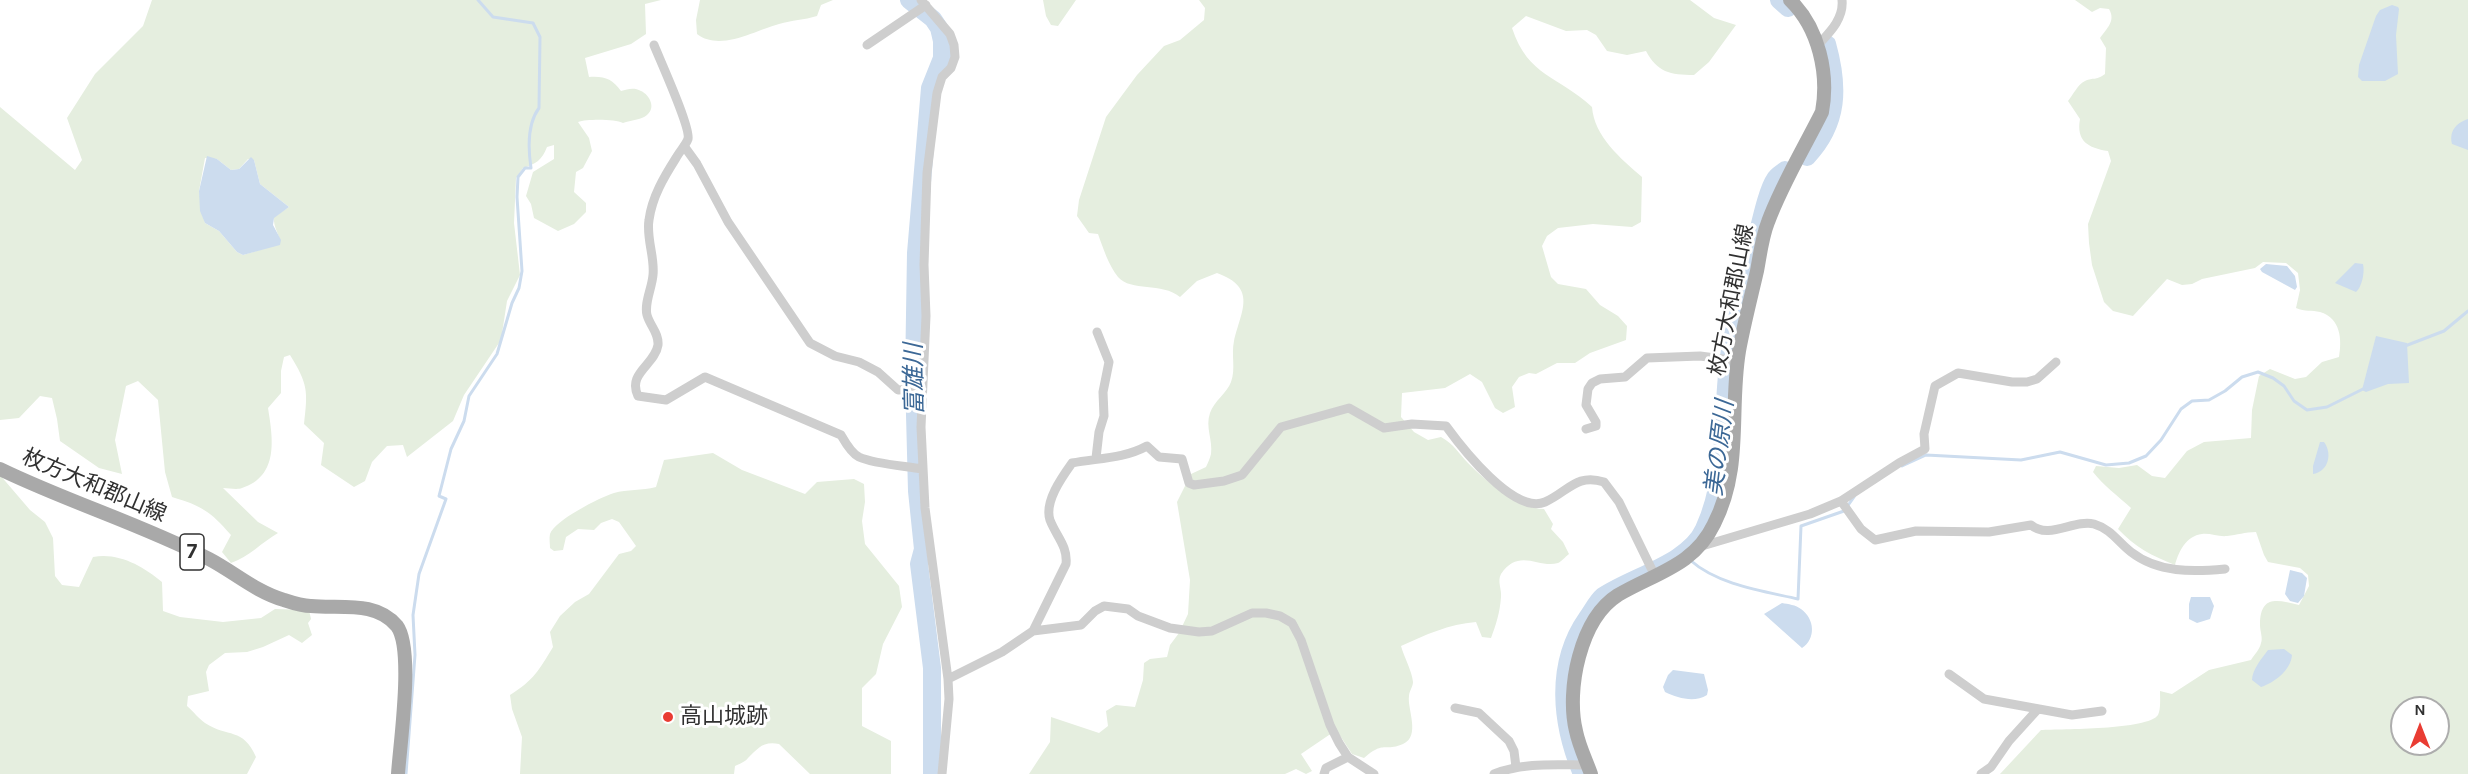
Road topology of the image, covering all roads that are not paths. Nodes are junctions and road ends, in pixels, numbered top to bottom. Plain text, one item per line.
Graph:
1 (1790, 0) edge
2 (1842, 0) edge
3 (923, 3) edge
4 (654, 45) dead end
5 (867, 45) dead end
6 (1817, 46) junction
7 (684, 146) junction
8 (1097, 332) dead end
9 (1738, 361) junction
10 (2056, 362) dead end
11 (920, 389) junction
12 (1586, 429) dead end
13 (1096, 458) junction
14 (0, 469) edge
15 (922, 469) junction
16 (1841, 501) junction
17 (1702, 546) junction
18 (2225, 569) dead end
19 (1655, 576) junction
20 (1033, 631) junction
21 (1948, 674) dead end
22 (948, 679) junction
23 (1455, 708) dead end
24 (2038, 709) junction
25 (2102, 711) dead end
26 (1348, 757) junction
27 (1516, 766) junction
28 (1589, 769) edge
29 (398, 774) edge
30 (942, 774) edge
31 (1324, 774) edge
32 (1374, 774) edge
33 (1494, 774) edge
34 (1981, 774) edge

1 - 6 main road, 枚方大和郡山線
2 - 6 street
3 - 5 street
3 - 11 street
4 - 7 street
6 - 9 main road, 枚方大和郡山線
7 - 11 street
7 - 15 street
8 - 13 street
9 - 12 street
9 - 17 main road, 枚方大和郡山線
10 - 16 street
11 - 15 street
13 - 19 street
13 - 20 street
14 - 29 main road, 枚方大和郡山線 / 7
15 - 22 street
16 - 17 street
16 - 18 street
17 - 19 main road, 枚方大和郡山線
19 - 28 main road, 枚方大和郡山線
20 - 22 street
20 - 26 street
21 - 24 street
22 - 30 street
23 - 27 street
24 - 25 street
24 - 34 street
26 - 31 street
26 - 32 street
27 - 28 street
27 - 33 street

